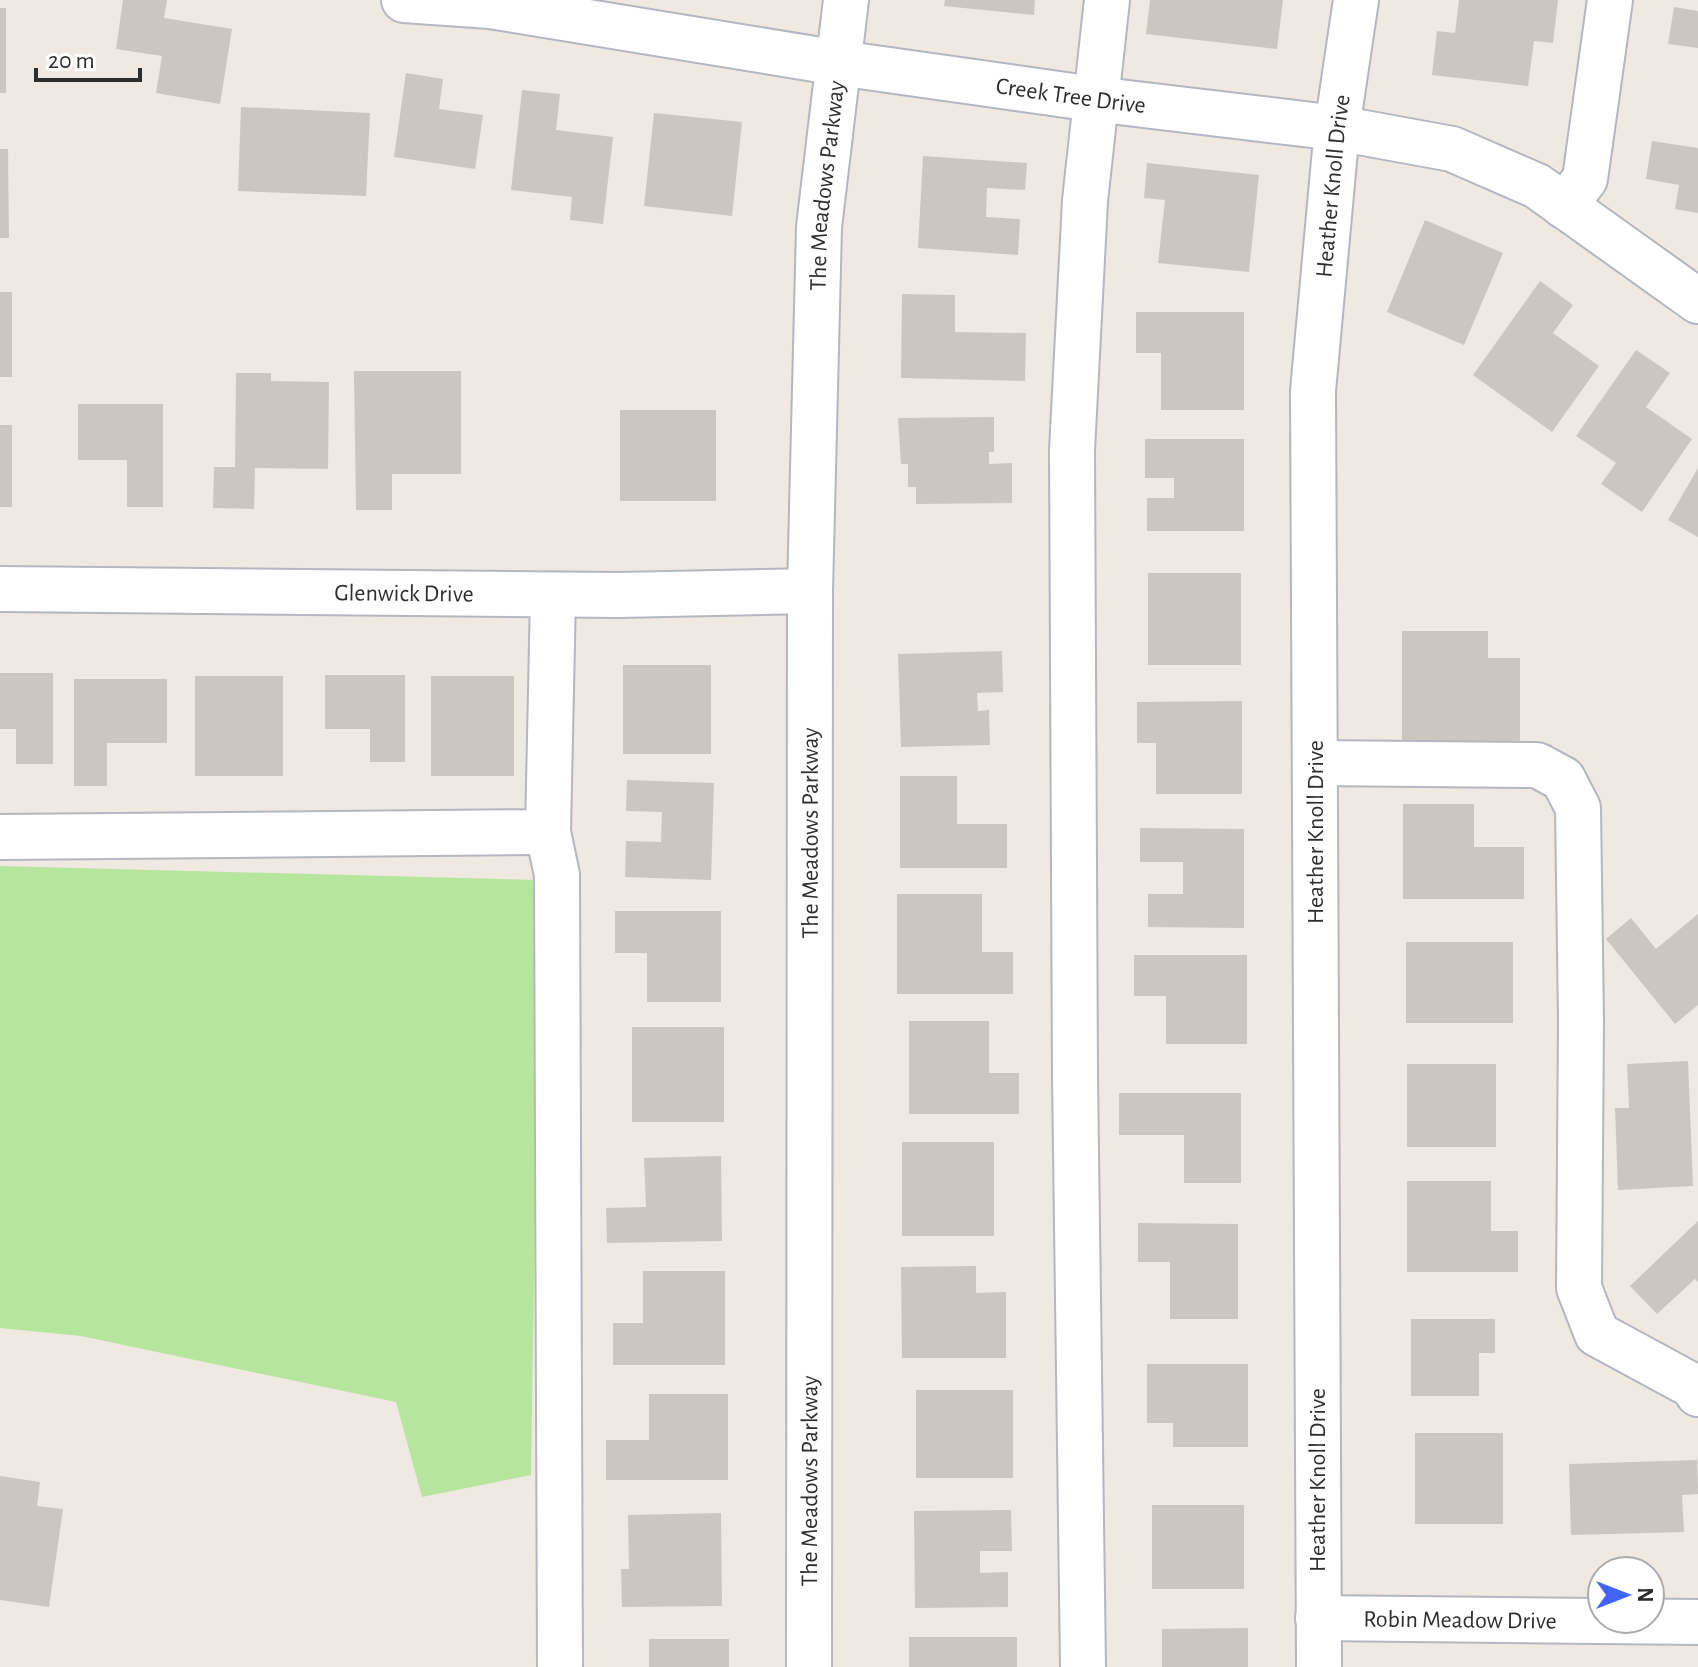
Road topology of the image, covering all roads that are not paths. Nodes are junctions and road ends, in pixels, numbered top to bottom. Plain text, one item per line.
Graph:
1 (404, 0) edge
2 (846, 0) edge
3 (1107, 0) edge
4 (1356, 0) edge
5 (1610, 0) edge
6 (586, 12) edge
7 (839, 63) junction
8 (1094, 99) junction
9 (1337, 128) junction
10 (1564, 206) junction
11 (1698, 301) edge
12 (0, 589) edge
13 (810, 591) junction
14 (553, 595) junction
15 (1315, 763) junction
16 (548, 832) junction
17 (0, 837) edge
18 (1698, 1394) edge
19 (1318, 1618) junction
20 (1698, 1622) edge
21 (560, 1667) edge
22 (809, 1667) edge
23 (1083, 1667) edge
24 (1319, 1667) edge

1 - 6 street, Creek Tree Drive
2 - 7 street, The Meadows Parkway
3 - 8 street
4 - 9 street, Heather Knoll Drive
5 - 10 street
6 - 7 street, Creek Tree Drive
7 - 8 street, Creek Tree Drive
7 - 13 street, The Meadows Parkway
8 - 9 street, Creek Tree Drive
8 - 23 street
9 - 10 street, Creek Tree Drive
9 - 15 street, Heather Knoll Drive
10 - 11 street, Creek Tree Drive
12 - 14 street, Glenwick Drive
13 - 14 street, Glenwick Drive
13 - 22 street, The Meadows Parkway
14 - 16 street
15 - 18 street
15 - 19 street, Heather Knoll Drive
16 - 17 street
16 - 21 street
19 - 20 street, Robin Meadow Drive
19 - 24 street, Heather Knoll Drive

